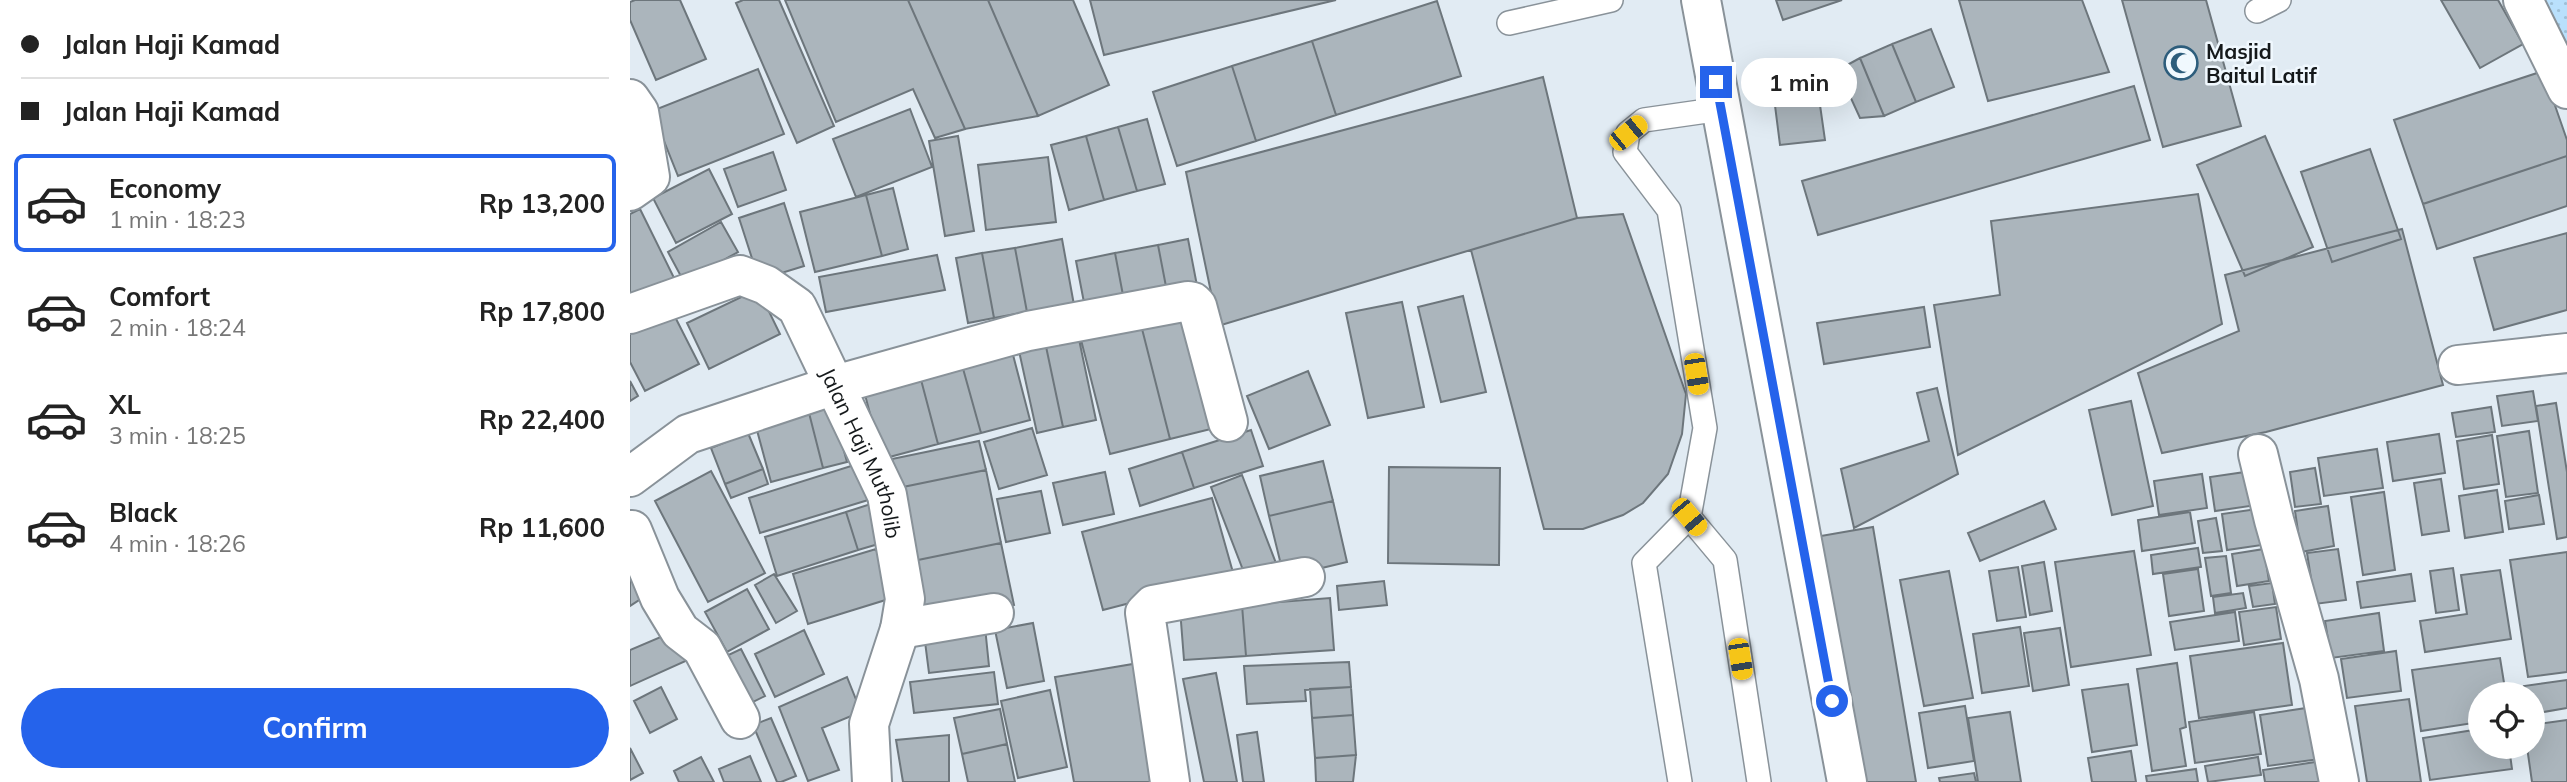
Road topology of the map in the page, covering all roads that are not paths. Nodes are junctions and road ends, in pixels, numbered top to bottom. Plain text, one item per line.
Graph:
1 (1611, 0) edge
2 (1701, 0) edge
3 (2278, 0) edge
4 (2523, 0) edge
5 (2257, 10) dead end
6 (1509, 23) dead end
7 (2567, 89) edge
8 (630, 99) edge
9 (1721, 109) junction
10 (640, 184) edge
11 (630, 314) edge
12 (2567, 353) edge
13 (2458, 365) dead end
14 (835, 384) junction
15 (1228, 422) dead end
16 (2258, 454) dead end
17 (630, 477) edge
18 (1689, 517) junction
19 (631, 528) edge
20 (1305, 577) dead end
21 (994, 614) dead end
22 (900, 629) junction
23 (740, 719) dead end
24 (872, 782) edge
25 (1170, 782) edge
26 (1680, 782) edge
27 (1759, 782) edge
28 (1847, 782) edge
29 (2339, 782) edge

1 - 6 lane
2 - 9 street
3 - 5 lane
4 - 7 street
8 - 10 street
9 - 18 lane
9 - 28 street
11 - 14 street, Jalan Haji Mutholib
12 - 13 street
14 - 15 street
14 - 17 street
14 - 22 street, Jalan Haji Mutholib
16 - 29 street
18 - 26 lane
18 - 27 lane
19 - 23 street
20 - 25 street
21 - 22 street
22 - 24 street, Jalan Haji Mutholib

